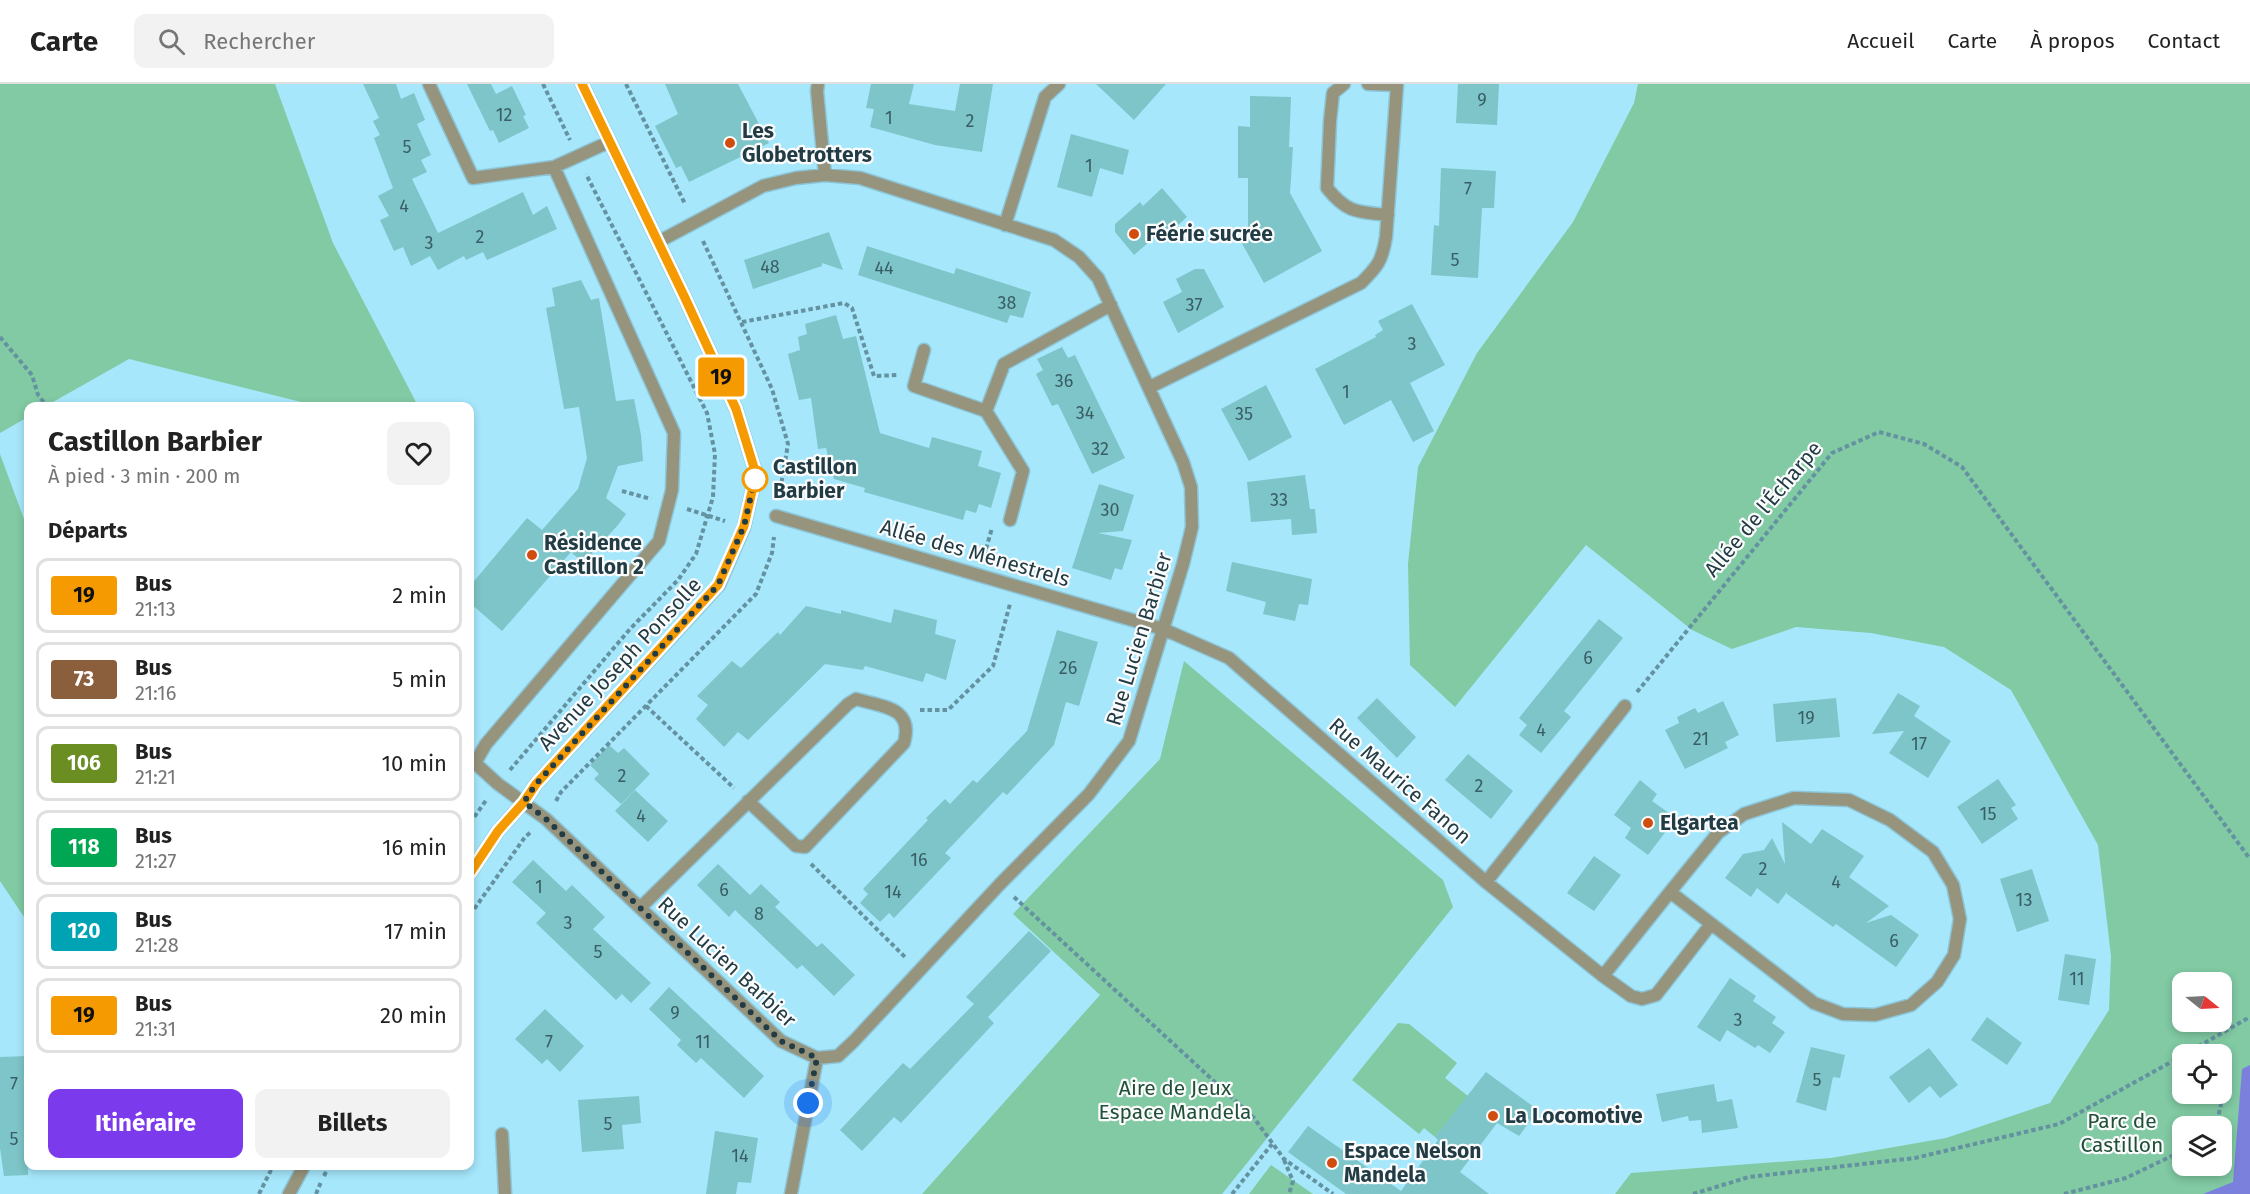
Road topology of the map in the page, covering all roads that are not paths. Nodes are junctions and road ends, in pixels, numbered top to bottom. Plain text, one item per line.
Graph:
1 (429, 84) edge
2 (582, 84) edge
3 (818, 84) edge
4 (1059, 84) edge
5 (1344, 84) edge
6 (1368, 84) edge
7 (1397, 85) edge
8 (609, 141) junction
9 (554, 167) junction
10 (825, 175) junction
11 (1388, 215) junction
12 (1005, 225) junction
13 (658, 242) junction
14 (1111, 305) junction
15 (924, 350) dead end
16 (1150, 387) junction
17 (986, 411) junction
18 (776, 516) dead end
19 (1010, 520) road end
20 (1163, 629) junction
21 (1625, 706) road end
22 (474, 761) edge
23 (474, 766) edge
24 (748, 801) junction
25 (524, 802) junction
26 (474, 867) edge
27 (1486, 882) junction
28 (1670, 892) junction
29 (640, 908) junction
30 (1711, 924) junction
31 (1603, 976) junction
32 (817, 1058) junction
33 (502, 1134) dead end
34 (302, 1170) edge
35 (289, 1194) edge
36 (505, 1194) edge
37 (791, 1194) edge

1 - 9 street
2 - 8 street, Avenue Joseph Ponsolle
3 - 10 street
4 - 12 street
5 - 11 street
6 - 7 street
7 - 11 street
8 - 9 street
8 - 13 street, Avenue Joseph Ponsolle
9 - 22 street
10 - 12 street, Rue Lucien Barbier
10 - 13 street, Rue Lucien Barbier
11 - 16 street
12 - 14 street, Rue Lucien Barbier
13 - 25 street, Avenue Joseph Ponsolle
14 - 16 street, Rue Lucien Barbier
14 - 17 street
15 - 17 street
16 - 20 street, Rue Lucien Barbier
17 - 19 street
18 - 20 street, Allée des Ménestrels
20 - 27 street, Rue Maurice Fanon
20 - 32 street, Rue Lucien Barbier
21 - 27 street
23 - 25 street
24 - 24 street
24 - 29 street
25 - 26 street, Avenue Joseph Ponsolle
25 - 29 street, Rue Lucien Barbier
27 - 31 street, Rue Maurice Fanon
28 - 30 street
28 - 30 street
28 - 31 street
29 - 32 street, Rue Lucien Barbier
30 - 31 street, Rue Maurice Fanon
32 - 37 street
33 - 36 street
34 - 35 street

